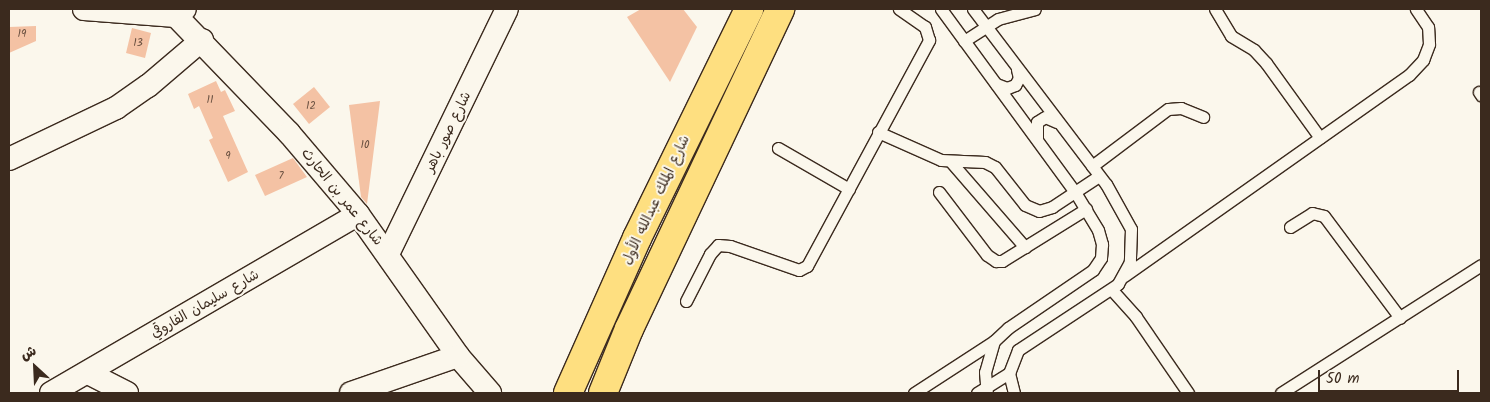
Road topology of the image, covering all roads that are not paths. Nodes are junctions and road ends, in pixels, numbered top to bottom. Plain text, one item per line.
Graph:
1 (84, 9) edge
2 (507, 9) edge
3 (749, 9) edge
4 (780, 9) edge
5 (899, 9) edge
6 (941, 9) edge
7 (973, 9) edge
8 (1035, 9) edge
9 (1215, 9) edge
10 (1416, 9) edge
11 (180, 13) edge
12 (986, 26) junction
13 (202, 40) junction
14 (964, 40) junction
15 (1016, 67) junction
16 (996, 84) junction
17 (1203, 116) dead end
18 (1060, 124) junction
19 (878, 132) junction
20 (1320, 138) junction
21 (1037, 139) junction
22 (778, 148) dead end
23 (9, 159) edge
24 (952, 162) junction
25 (1096, 171) junction
26 (849, 189) junction
27 (939, 192) dead end
28 (1075, 192) junction
29 (1086, 209) junction
30 (358, 214) junction
31 (1290, 226) dead end
32 (1024, 247) junction
33 (388, 254) junction
34 (1481, 264) edge
35 (1124, 277) junction
36 (1112, 290) junction
37 (686, 301) dead end
38 (1400, 318) junction
39 (994, 341) junction
40 (458, 356) junction
41 (88, 373) junction
42 (1009, 373) junction
43 (983, 392) edge
44 (51, 393) edge
45 (127, 393) edge
46 (351, 393) edge
47 (490, 393) edge
48 (568, 393) edge
49 (603, 393) edge
50 (914, 393) edge
51 (1014, 393) edge
52 (1188, 393) edge
53 (1281, 393) edge

1 - 11 street
2 - 33 street, شارع صور باهر
3 - 48 main road, شارع الملك عبدالله الأول
4 - 49 main road
5 - 19 lane
6 - 14 lane
7 - 12 lane
8 - 12 lane
9 - 20 lane
10 - 20 lane
11 - 13 street, شارع عمر بن الحارث
12 - 14 lane
12 - 15 lane
13 - 23 street
13 - 30 street, شارع عمر بن الحارث
14 - 16 lane
15 - 16 lane
15 - 18 lane
16 - 21 lane
17 - 25 lane
18 - 21 lane
18 - 25 lane
19 - 24 lane
19 - 26 lane
20 - 35 lane
21 - 28 lane
22 - 26 lane
24 - 28 lane
24 - 32 lane
25 - 28 lane
25 - 35 lane
26 - 37 lane
27 - 32 lane
28 - 29 lane
29 - 32 lane
29 - 39 lane
30 - 33 street, شارع عمر بن الحارث
30 - 41 street, شارع سليمان الفاروقي
31 - 38 lane
33 - 40 street, شارع عمر بن الحارث
34 - 38 lane
35 - 36 lane
36 - 42 lane
36 - 52 lane
38 - 53 lane
39 - 43 lane
39 - 50 lane
40 - 46 street
40 - 47 street, شارع عمر بن الحارث
41 - 44 street, شارع سليمان الفاروقي
41 - 45 street
42 - 43 lane
42 - 51 lane

